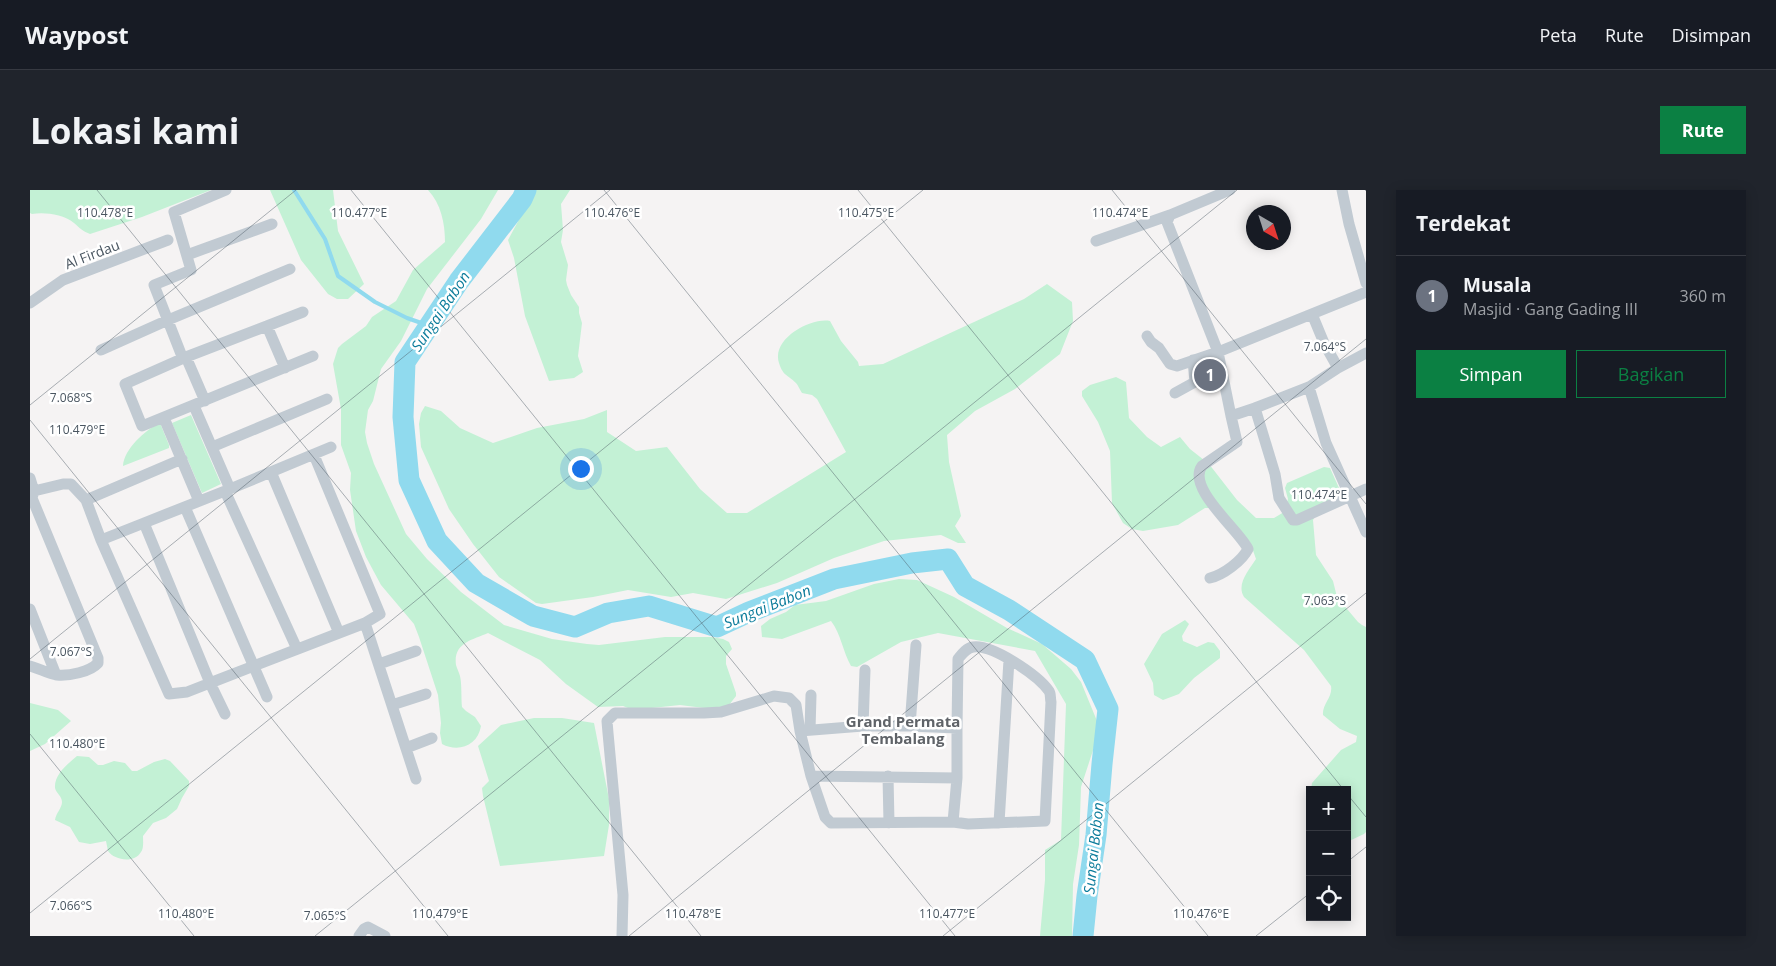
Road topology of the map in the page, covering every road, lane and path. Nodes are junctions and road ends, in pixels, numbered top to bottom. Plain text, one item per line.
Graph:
1 (226, 190) edge
2 (1230, 190) edge
3 (1342, 190) edge
4 (1214, 193) edge
5 (1170, 215) junction
6 (272, 224) dead end
7 (168, 240) dead end
8 (1096, 241) dead end
9 (187, 255) junction
10 (290, 270) dead end
11 (1366, 283) edge
12 (1366, 292) edge
13 (30, 303) edge
14 (303, 312) dead end
15 (1312, 314) junction
16 (168, 320) junction
17 (267, 326) junction
18 (1146, 336) dead end
19 (102, 350) dead end
20 (1218, 352) junction
21 (1366, 354) edge
22 (313, 356) dead end
23 (185, 358) junction
24 (1193, 360) junction
25 (285, 368) junction
26 (1338, 368) junction
27 (1308, 387) junction
28 (1175, 393) dead end
29 (327, 399) dead end
30 (205, 401) junction
31 (194, 406) junction
32 (1255, 408) junction
33 (1230, 416) junction
34 (164, 418) junction
35 (212, 447) junction
36 (331, 447) dead end
37 (314, 455) junction
38 (182, 459) junction
39 (271, 472) junction
40 (30, 478) edge
41 (1366, 489) edge
42 (227, 490) junction
43 (34, 491) junction
44 (1350, 496) junction
45 (86, 500) junction
46 (199, 502) junction
47 (185, 507) junction
48 (144, 523) junction
49 (1366, 532) edge
50 (101, 540) junction
51 (1210, 578) dead end
52 (30, 609) edge
53 (365, 623) junction
54 (339, 633) junction
55 (916, 645) dead end
56 (297, 649) junction
57 (416, 651) dead end
58 (1009, 660) junction
59 (379, 664) junction
60 (30, 666) edge
61 (254, 666) junction
62 (865, 670) dead end
63 (56, 675) junction
64 (210, 683) junction
65 (426, 694) dead end
66 (811, 695) dead end
67 (267, 697) dead end
68 (392, 705) junction
69 (225, 714) dead end
70 (863, 726) junction
71 (910, 726) junction
72 (957, 728) junction
73 (805, 730) junction
74 (432, 738) dead end
75 (406, 748) junction
76 (811, 776) junction
77 (888, 776) junction
78 (957, 778) junction
79 (416, 779) dead end
80 (953, 822) junction
81 (889, 823) junction
82 (999, 823) junction
83 (358, 936) edge
84 (385, 936) edge
85 (622, 936) edge

1 - 9 street
2 - 4 street
3 - 11 street
4 - 5 street
5 - 8 street
5 - 20 street
6 - 9 street
7 - 13 street, Al Firdau
9 - 16 street
10 - 16 street
12 - 15 street
14 - 17 street
15 - 20 street
15 - 26 street
16 - 19 street
16 - 23 street
17 - 23 street
17 - 25 street
18 - 24 street
20 - 24 street
20 - 33 street
21 - 26 street
22 - 25 street
23 - 30 street
23 - 34 street
24 - 28 street
25 - 30 street
26 - 27 street
27 - 32 street
27 - 44 street
29 - 35 street
30 - 31 street
31 - 34 street
31 - 35 street
32 - 33 street
32 - 44 street
33 - 51 street
34 - 38 street
35 - 42 street
36 - 37 street
37 - 39 street
37 - 53 street
38 - 45 street
38 - 46 street
39 - 42 street
39 - 54 street
40 - 43 street
41 - 44 street
42 - 46 street
42 - 56 street
43 - 45 street
43 - 63 street
44 - 49 street
45 - 50 street
46 - 47 street
47 - 48 street
47 - 61 street
48 - 50 street
48 - 64 street
50 - 64 street
52 - 63 street
53 - 54 street
53 - 59 street
54 - 56 street
55 - 71 street
56 - 61 street
57 - 59 street
58 - 72 street
58 - 82 street
58 - 82 street
59 - 68 street
60 - 63 street
61 - 64 street
61 - 67 street
62 - 70 street
64 - 69 street
65 - 68 street
66 - 73 street
68 - 75 street
70 - 71 street
70 - 73 street
71 - 72 street
72 - 78 street
73 - 76 street
73 - 85 street
74 - 75 street
75 - 79 street
76 - 77 street
76 - 81 street
77 - 78 street
77 - 81 street
78 - 80 street
80 - 81 street
80 - 82 street
83 - 84 street

